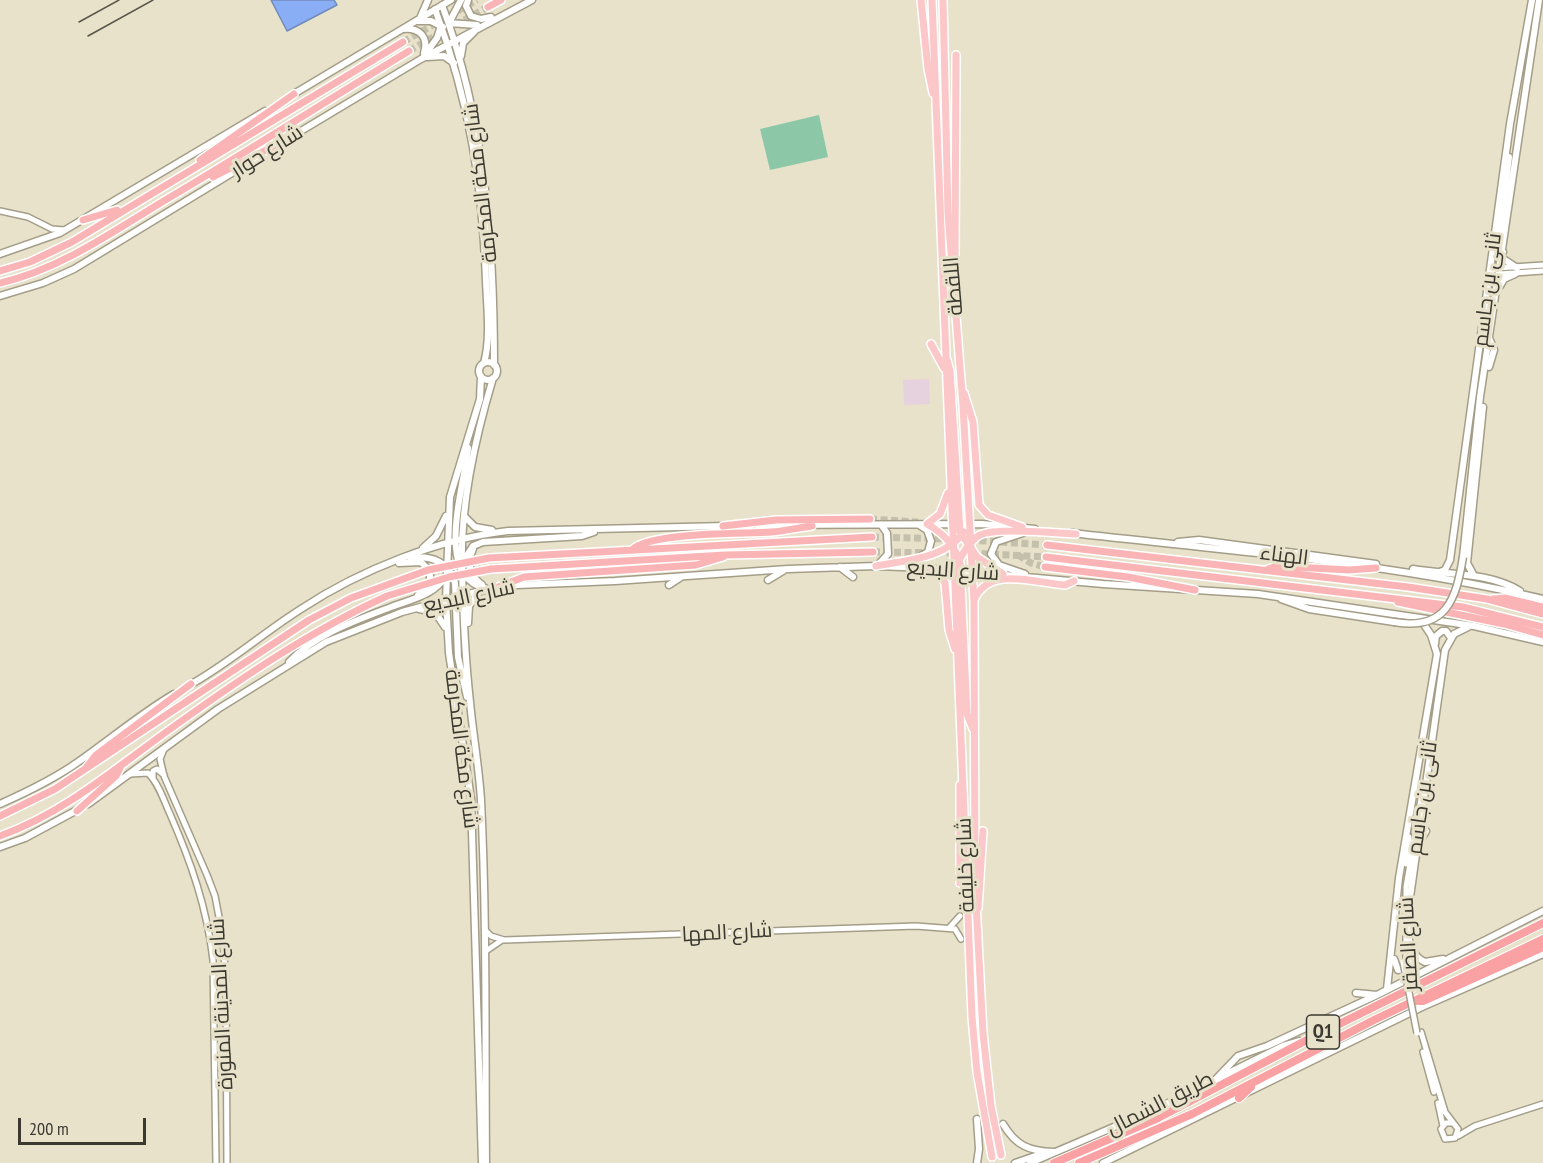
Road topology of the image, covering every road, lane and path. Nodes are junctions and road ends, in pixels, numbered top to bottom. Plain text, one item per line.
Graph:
1 (428, 0) edge
2 (451, 0) edge
3 (461, 0) edge
4 (468, 0) edge
5 (501, 0) edge
6 (532, 0) edge
7 (921, 0) edge
8 (932, 0) edge
9 (942, 0) edge
10 (1532, 0) edge
11 (1539, 0) edge
12 (442, 5) junction
13 (488, 7) tunnel mouth
14 (435, 9) junction
15 (504, 13) junction
16 (421, 16) junction
17 (442, 18) junction
18 (1521, 21) dead end
19 (412, 22) junction
20 (449, 23) junction
21 (483, 24) junction
22 (441, 26) junction
23 (1527, 29) junction
24 (400, 30) junction
25 (448, 32) junction
26 (403, 42) tunnel mouth
27 (452, 42) junction
28 (409, 51) tunnel mouth
29 (956, 55) dead end
30 (460, 58) junction
31 (422, 59) junction
32 (456, 66) junction
33 (294, 94) junction
34 (1510, 94) dead end
35 (936, 101) junction
36 (962, 101) dead end
37 (1515, 102) junction
38 (956, 116) junction
39 (284, 141) junction
40 (1506, 149) junction
41 (185, 174) junction
42 (191, 186) junction
43 (128, 207) junction
44 (0, 211) edge
45 (1502, 216) junction
46 (82, 220) junction
47 (42, 224) junction
48 (64, 230) junction
49 (42, 239) junction
50 (0, 254) edge
51 (1502, 255) junction
52 (1543, 266) edge
53 (0, 271) edge
54 (1496, 271) junction
55 (1516, 271) junction
56 (1543, 271) edge
57 (953, 279) junction
58 (0, 283) edge
59 (1487, 288) junction
60 (0, 296) edge
61 (1496, 300) junction
62 (1491, 325) junction
63 (1483, 327) junction
64 (1475, 337) dead end
65 (931, 344) dead end
66 (945, 353) junction
67 (1473, 355) dead end
68 (484, 363) junction
69 (1479, 364) junction
70 (494, 365) junction
71 (945, 370) junction
72 (481, 376) junction
73 (493, 378) junction
74 (961, 388) junction
75 (468, 442) junction
76 (950, 484) junction
77 (450, 497) junction
78 (465, 517) junction
79 (870, 519) tunnel mouth
80 (916, 524) junction
81 (927, 524) junction
82 (955, 524) junction
83 (968, 524) junction
84 (723, 526) junction
85 (812, 526) junction
86 (882, 526) junction
87 (1022, 530) junction
88 (534, 531) junction
89 (598, 531) junction
90 (1076, 534) joint
91 (961, 536) junction
92 (872, 537) tunnel mouth
93 (455, 542) junction
94 (463, 542) junction
95 (447, 544) junction
96 (477, 544) junction
97 (1173, 544) junction
98 (953, 545) junction
99 (1047, 545) tunnel mouth
100 (968, 546) junction
101 (633, 548) junction
102 (417, 552) junction
103 (873, 552) tunnel mouth
104 (725, 555) junction
105 (1047, 556) tunnel mouth
106 (918, 558) junction
107 (401, 559) junction
108 (456, 559) junction
109 (959, 559) junction
110 (1450, 560) junction
111 (1465, 560) junction
112 (388, 565) junction
113 (876, 566) junction
114 (839, 567) junction
115 (1045, 567) tunnel mouth
116 (448, 568) junction
117 (927, 568) junction
118 (1376, 568) junction
119 (788, 569) junction
120 (461, 570) junction
121 (1266, 570) junction
122 (957, 571) junction
123 (971, 572) junction
124 (1437, 573) junction
125 (1002, 574) junction
126 (681, 576) junction
127 (1474, 576) junction
128 (446, 577) junction
129 (854, 577) dead end
130 (1040, 578) junction
131 (454, 579) junction
132 (768, 580) dead end
133 (1074, 581) junction
134 (602, 582) junction
135 (669, 585) dead end
136 (498, 587) junction
137 (615, 587) dead end
138 (488, 589) junction
139 (1195, 590) junction
140 (480, 591) junction
141 (463, 595) junction
142 (1525, 595) junction
143 (446, 597) junction
144 (455, 597) junction
145 (1278, 597) junction
146 (1393, 598) junction
147 (1487, 599) junction
148 (1543, 599) edge
149 (413, 600) junction
150 (974, 602) junction
151 (1543, 607) edge
152 (406, 611) junction
153 (1543, 615) edge
154 (1420, 618) junction
155 (1474, 626) junction
156 (1543, 627) edge
157 (447, 630) junction
158 (1543, 635) edge
159 (1451, 638) junction
160 (1543, 642) edge
161 (1435, 644) junction
162 (957, 653) junction
163 (466, 657) junction
164 (282, 669) junction
165 (191, 684) junction
166 (470, 704) junction
167 (1436, 707) junction
168 (1441, 717) dead end
169 (973, 729) junction
170 (164, 749) junction
171 (962, 764) junction
172 (121, 766) junction
173 (85, 771) junction
174 (128, 775) junction
175 (164, 776) junction
176 (153, 778) junction
177 (1422, 795) junction
178 (0, 804) edge
179 (77, 811) junction
180 (0, 816) edge
181 (466, 826) dead end
182 (1410, 827) junction
183 (983, 831) dead end
184 (1426, 831) dead end
185 (472, 833) junction
186 (0, 836) edge
187 (0, 848) edge
188 (1417, 848) junction
189 (960, 883) dead end
190 (1543, 911) edge
191 (976, 913) junction
192 (960, 916) dead end
193 (1543, 923) edge
194 (950, 927) junction
195 (486, 931) junction
196 (1394, 934) junction
197 (961, 939) dead end
198 (1543, 939) edge
199 (504, 940) junction
200 (1409, 940) junction
201 (1543, 946) edge
202 (486, 951) junction
203 (1543, 953) edge
204 (1521, 957) junction
205 (1443, 959) junction
206 (1404, 961) junction
207 (1387, 989) junction
208 (1356, 993) dead end
209 (1377, 995) junction
210 (1414, 1000) junction
211 (1323, 1012) dead end
212 (1319, 1022) junction
213 (1419, 1032) junction
214 (1307, 1040) junction
215 (1292, 1043) junction
216 (1267, 1046) junction
217 (1308, 1053) junction
218 (1215, 1080) junction
219 (1239, 1098) junction
220 (1543, 1104) edge
221 (976, 1119) dead end
222 (1003, 1124) dead end
223 (1455, 1124) junction
224 (1443, 1125) junction
225 (1475, 1125) junction
226 (1458, 1136) junction
227 (1047, 1152) junction
228 (1058, 1152) junction
229 (1001, 1155) dead end
230 (992, 1157) dead end
231 (216, 1163) edge
232 (227, 1163) edge
233 (484, 1163) edge
234 (977, 1163) edge
235 (1015, 1163) edge
236 (1030, 1163) edge
237 (1054, 1163) edge
238 (1079, 1163) edge
239 (1103, 1163) edge

1 - 16 main road
2 - 12 main road, شارع حوار
3 - 20 main road
4 - 15 main road
5 - 13 highway
6 - 15 main road, شارع حوار
7 - 35 main road
8 - 35 main road, اللقطة
9 - 57 main road, اللقطة
10 - 23 main road, ثانى بن جاسم
11 - 51 main road, ثانى بن جاسم
12 - 14 main road, شارع حوار
12 - 17 main road
12 - 20 main road, شارع مكة المكرمة
14 - 16 main road, شارع حوار
14 - 17 main road
14 - 22 main road, شارع مكة المكرمة
15 - 21 main road, شارع حوار
16 - 19 main road, شارع حوار
17 - 20 main road
17 - 22 main road
18 - 23 main road
19 - 22 main road
19 - 24 main road, شارع حوار
20 - 21 main road
20 - 25 main road
20 - 27 main road, شارع مكة المكرمة
21 - 27 main road, شارع حوار
21 - 30 main road
22 - 25 main road
22 - 27 main road, شارع مكة المكرمة
22 - 31 main road
23 - 37 main road, ثانى بن جاسم
24 - 31 main road
24 - 33 main road, شارع حوار
25 - 27 main road
26 - 41 highway, شارع حوار
27 - 30 main road, شارع مكة المكرمة
27 - 31 main road, شارع حوار
27 - 32 main road, شارع مكة المكرمة
28 - 42 highway, شارع حوار
29 - 38 main road
30 - 70 main road, شارع مكة المكرمة
31 - 32 main road
31 - 39 main road, شارع حوار
32 - 68 main road, شارع مكة المكرمة
33 - 41 highway
33 - 46 main road, شارع حوار
34 - 37 main road
35 - 66 main road, اللقطة
36 - 38 main road
37 - 40 main road, ثانى بن جاسم
38 - 57 main road
39 - 42 highway
39 - 60 main road, شارع حوار
40 - 45 main road
40 - 54 main road, ثانى بن جاسم
41 - 43 highway, شارع حوار
42 - 58 highway, شارع حوار
43 - 46 highway
43 - 53 highway, شارع حوار
44 - 47 street
45 - 51 main road
45 - 54 main road
46 - 48 main road, شارع حوار
47 - 48 street
47 - 49 street
48 - 49 main road, شارع حوار
49 - 50 main road, شارع حوار
51 - 54 main road, ثانى بن جاسم
51 - 55 main road
52 - 55 street
54 - 55 street
54 - 59 main road, ثانى بن جاسم
54 - 61 main road, ثانى بن جاسم
55 - 56 street
55 - 62 main road
57 - 74 main road, اللقطة
59 - 61 main road
59 - 63 main road, ثانى بن جاسم
61 - 62 main road, ثانى بن جاسم
62 - 111 main road, ثانى بن جاسم
63 - 64 main road
63 - 69 main road, ثانى بن جاسم
65 - 71 main road
66 - 71 main road, اللقطة
66 - 82 main road
67 - 69 main road
68 - 70 main road
68 - 72 main road
69 - 110 main road, ثانى بن جاسم
70 - 73 main road
71 - 76 main road, اللقطة
72 - 73 main road
72 - 75 main road, شارع مكة المكرمة
73 - 78 main road, شارع مكة المكرمة
74 - 83 main road, اللقطة
74 - 87 main road
75 - 77 main road, شارع مكة المكرمة
75 - 93 main road
76 - 81 main road
76 - 82 main road, اللقطة
77 - 95 main road, شارع مكة المكرمة
77 - 102 main road
78 - 88 main road
78 - 94 main road, شارع مكة المكرمة
79 - 84 highway
80 - 81 main road, شارع البديع
80 - 86 main road, شارع البديع
80 - 106 main road
81 - 82 main road, شارع البديع
81 - 98 main road
82 - 83 main road, شارع البديع
82 - 91 main road
82 - 98 main road, اللقطة
83 - 87 main road, شارع البديع
83 - 91 main road
83 - 100 main road, اللقطة
84 - 85 main road, شارع البديع
84 - 89 main road, شارع البديع
85 - 86 main road, شارع البديع
85 - 101 highway
86 - 113 main road
87 - 90 main road
87 - 100 main road
87 - 130 main road
88 - 89 main road, شارع البديع
88 - 94 main road, شارع البديع
89 - 96 main road
90 - 97 main road, الهناء
91 - 98 main road
91 - 100 main road
92 - 101 highway, شارع البديع
93 - 94 main road, شارع البديع
93 - 95 main road, شارع البديع
93 - 108 main road
94 - 108 main road
94 - 120 main road, شارع مكة المكرمة
95 - 102 main road, شارع البديع
95 - 116 main road, شارع مكة المكرمة
96 - 120 main road
96 - 136 main road
97 - 118 main road, الهناء
97 - 124 main road
98 - 106 main road
98 - 109 main road
98 - 122 main road, اللقطة
99 - 121 highway, الهناء
100 - 109 main road
100 - 123 main road, اللقطة
100 - 125 main road
101 - 173 highway, شارع البديع, bridge
102 - 107 main road, شارع البديع
103 - 104 highway, شارع البديع
104 - 136 highway
104 - 172 highway, شارع البديع, bridge
105 - 146 highway, الهناء
106 - 113 main road
107 - 112 main road, شارع البديع
107 - 116 main road
108 - 116 main road
108 - 120 main road
109 - 122 main road
110 - 111 main road
110 - 124 main road
111 - 127 main road
111 - 145 main road, ثانى بن جاسم, bridge
112 - 149 main road
112 - 165 main road, شارع البديع
113 - 114 main road, شارع البديع
113 - 117 main road, شارع البديع
114 - 119 main road, شارع البديع
114 - 129 main road
115 - 139 highway
116 - 128 main road, شارع مكة المكرمة
116 - 131 main road
117 - 122 main road, شارع البديع
117 - 162 main road
118 - 121 highway
118 - 142 main road, الهناء
119 - 126 main road, شارع البديع
119 - 132 main road
120 - 131 main road
120 - 138 main road
120 - 141 main road, شارع مكة المكرمة
121 - 147 highway, الهناء
122 - 123 main road, شارع البديع
122 - 162 main road, شارع خليفة
122 - 169 main road
123 - 125 main road, شارع البديع
123 - 150 main road, شارع خليفة
124 - 127 main road
125 - 130 main road, شارع البديع
126 - 134 main road, شارع البديع
126 - 135 main road
127 - 142 main road
128 - 143 main road, شارع مكة المكرمة
128 - 149 main road
130 - 133 main road, الهناء
131 - 143 main road
131 - 144 main road
133 - 139 main road, الهناء
133 - 150 main road
134 - 136 main road, شارع البديع
134 - 137 main road
136 - 138 main road, شارع البديع
138 - 140 main road, شارع البديع
139 - 145 main road, الهناء
140 - 141 main road, شارع البديع
140 - 163 main road
141 - 144 main road, شارع البديع
141 - 163 main road, شارع مكة المكرمة
142 - 148 main road, الهناء
143 - 144 main road, شارع البديع
143 - 152 main road, شارع البديع
143 - 157 main road, شارع مكة المكرمة
144 - 166 main road
145 - 154 main road, الهناء
146 - 156 highway, الهناء
146 - 158 highway
147 - 151 highway
147 - 153 highway, الهناء
149 - 164 main road
150 - 169 main road, شارع خليفة
152 - 157 main road
152 - 164 main road, شارع البديع
154 - 155 main road, الهناء
154 - 161 main road
155 - 159 main road
155 - 160 main road, الهناء
157 - 185 main road, شارع مكة المكرمة
159 - 161 main road
159 - 167 main road, ثانى بن جاسم
161 - 182 main road, ثانى بن جاسم
162 - 171 main road, شارع خليفة
163 - 166 main road, شارع مكة المكرمة
164 - 170 main road, شارع البديع
165 - 173 highway
165 - 178 main road, شارع البديع
166 - 195 main road, شارع مكة المكرمة
167 - 168 main road
167 - 177 main road, ثانى بن جاسم
169 - 191 main road, شارع خليفة
170 - 174 main road, شارع البديع
170 - 175 street, شارع المدينة المنورة
171 - 189 main road
171 - 230 main road, شارع خليفة
172 - 179 highway
172 - 186 highway, شارع البديع
173 - 180 highway
174 - 176 street
174 - 179 main road, شارع البديع
175 - 176 street
175 - 232 street, شارع المدينة المنورة
176 - 231 street, شارع المدينة المنورة
177 - 188 main road, ثانى بن جاسم
177 - 206 street, شارع الصقر
179 - 187 main road, شارع البديع
181 - 185 main road
182 - 196 main road, ثانى بن جاسم
182 - 206 street, شارع الصقر
183 - 191 main road
184 - 188 main road
185 - 233 main road, شارع مكة المكرمة
188 - 200 main road, ثانى بن جاسم
190 - 205 main road, طريق الشمال
191 - 229 main road, شارع خليفة
192 - 194 street
193 - 214 highway, طريق الشمال / Q1
194 - 197 street
194 - 199 street, شارع المها
195 - 199 street, شارع المها
195 - 202 main road, شارع مكة المكرمة
196 - 200 main road, ثانى بن جاسم
196 - 207 main road, ثانى بن جاسم
198 - 210 highway, طريق الشمال / Q1
199 - 202 street, شارع المها
200 - 205 main road
201 - 204 highway
202 - 233 main road, شارع مكة المكرمة
203 - 204 main road
203 - 219 main road, طريق الشمال
204 - 210 highway
205 - 207 main road, طريق الشمال
206 - 213 street, شارع الصقر, bridge
207 - 209 main road, طريق الشمال
208 - 209 main road
209 - 212 main road, طريق الشمال
210 - 217 highway, طريق الشمال / Q1
211 - 212 main road
212 - 216 main road, طريق الشمال
213 - 223 street, شارع الصقر
213 - 224 street, شارع الصقر
214 - 215 main road
214 - 237 highway, طريق الشمال / Q1
215 - 216 main road
215 - 218 main road
216 - 218 main road, طريق الشمال
217 - 219 highway
217 - 238 highway, طريق الشمال / Q1
218 - 228 main road, طريق الشمال
219 - 239 main road, طريق الشمال
220 - 225 street
221 - 234 main road
222 - 227 main road
223 - 224 street
223 - 225 street
223 - 226 street
224 - 226 street
225 - 226 street
227 - 228 main road
227 - 235 main road
228 - 236 main road, طريق الشمال

